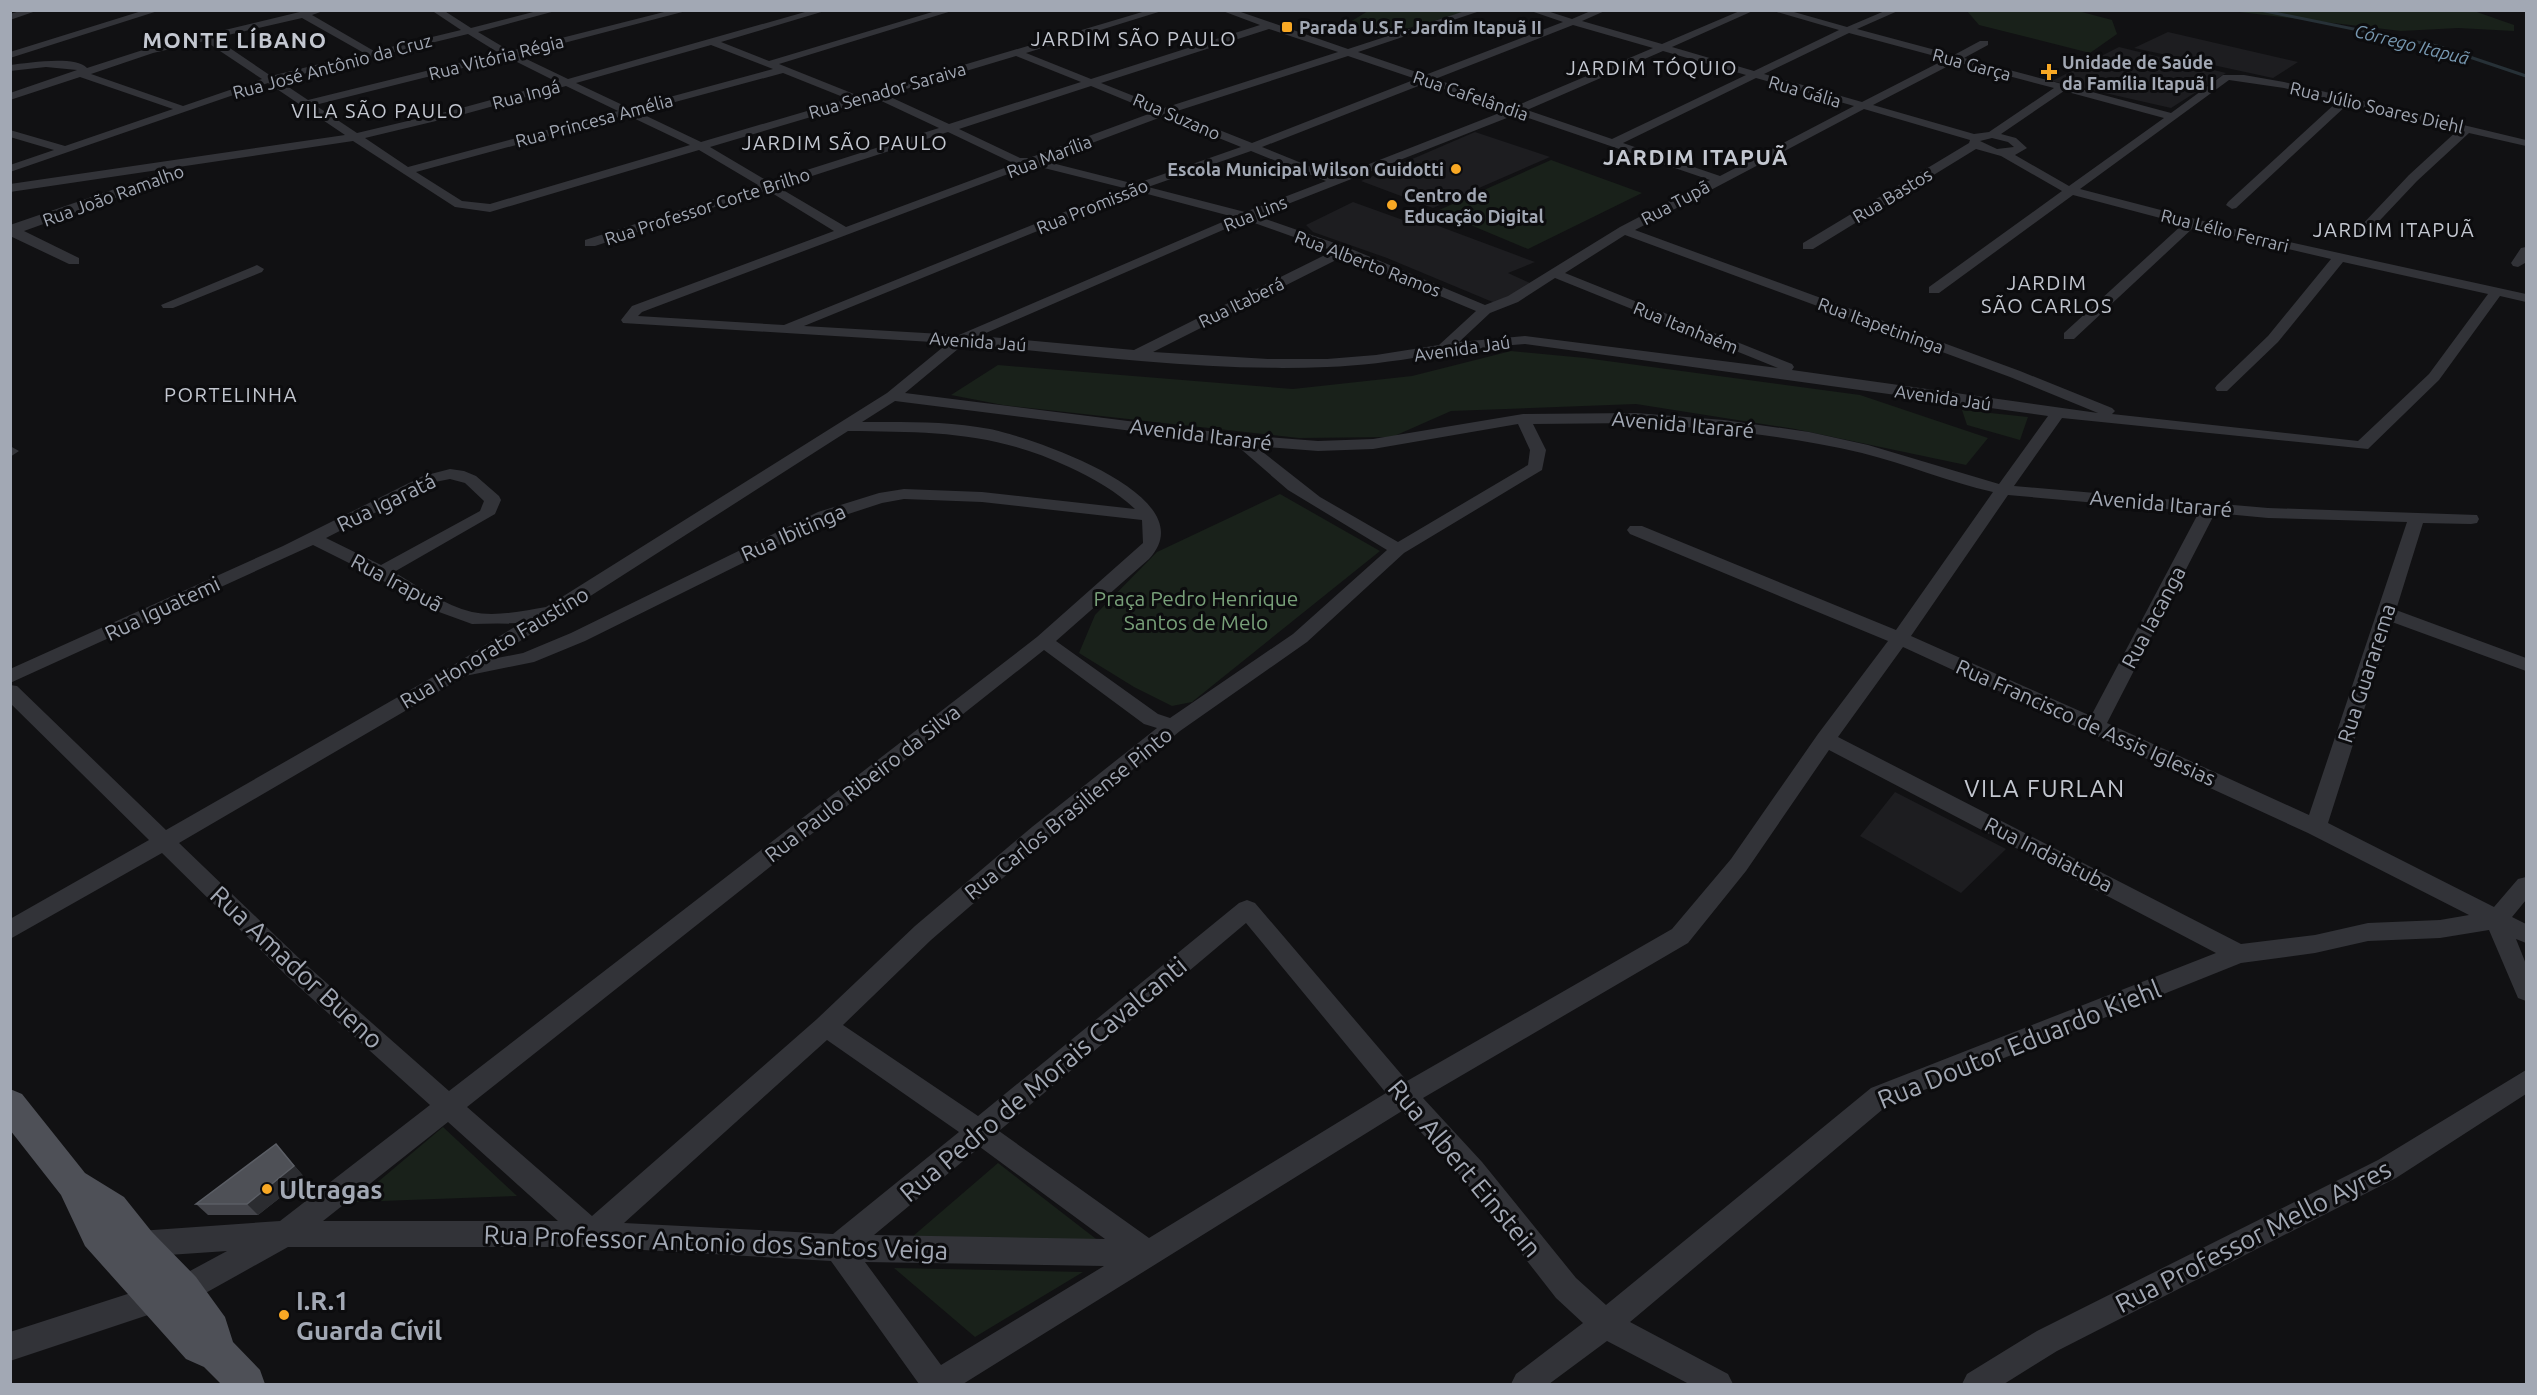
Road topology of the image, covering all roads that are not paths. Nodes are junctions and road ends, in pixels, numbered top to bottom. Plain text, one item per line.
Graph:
1 (34, 10) edge
2 (157, 10) edge
3 (322, 10) edge
4 (435, 10) edge
5 (555, 10) edge
6 (639, 10) edge
7 (686, 10) edge
8 (824, 10) edge
9 (925, 10) edge
10 (951, 10) edge
11 (1161, 10) edge
12 (1224, 10) edge
13 (1479, 10) edge
14 (1532, 10) edge
15 (1603, 10) edge
16 (1751, 10) edge
17 (1774, 10) edge
18 (1896, 10) edge
19 (304, 15) junction
20 (939, 15) junction
21 (10, 17) edge
22 (653, 19) junction
23 (1571, 22) junction
24 (1268, 26) junction
25 (1847, 30) junction
26 (472, 31) junction
27 (206, 37) junction
28 (710, 41) junction
29 (1984, 42) dead end
30 (1662, 47) junction
31 (1348, 52) junction
32 (1017, 53) junction
33 (372, 54) junction
34 (508, 54) junction
35 (10, 55) edge
36 (1951, 59) junction
37 (769, 64) junction
38 (10, 68) edge
39 (783, 70) junction
40 (81, 74) junction
41 (1754, 75) junction
42 (271, 79) junction
43 (1425, 79) junction
44 (1095, 82) junction
45 (570, 83) junction
46 (2061, 88) junction
47 (876, 94) junction
48 (10, 97) edge
49 (856, 98) junction
50 (2346, 100) junction
51 (306, 105) junction
52 (1859, 106) junction
53 (183, 109) junction
54 (1166, 111) junction
55 (1515, 111) junction
56 (628, 112) junction
57 (2171, 116) junction
58 (949, 128) junction
59 (2467, 128) junction
60 (10, 133) edge
61 (1992, 135) junction
62 (355, 136) junction
63 (1976, 141) junction
64 (2526, 142) edge
65 (1613, 143) junction
66 (700, 146) junction
67 (1251, 147) junction
68 (65, 150) junction
69 (2004, 153) junction
70 (215, 159) junction
71 (1036, 162) junction
72 (10, 169) edge
73 (406, 171) junction
74 (1718, 179) junction
75 (1337, 180) junction
76 (770, 186) junction
77 (1137, 187) junction
78 (10, 188) edge
79 (2068, 190) junction
80 (2232, 204) dead end
81 (1246, 216) junction
82 (2191, 223) junction
83 (1624, 230) junction
84 (12, 231) edge
85 (844, 231) junction
86 (2363, 231) dead end
87 (590, 243) dead end
88 (1808, 246) dead end
89 (1344, 251) junction
90 (2526, 251) edge
91 (2340, 257) junction
92 (74, 261) dead end
93 (2518, 263) dead end
94 (257, 269) dead end
95 (1556, 274) junction
96 (1934, 290) dead end
97 (2497, 291) junction
98 (2526, 298) edge
99 (168, 305) dead end
100 (1485, 310) junction
101 (628, 320) joint
102 (784, 329) junction
103 (2069, 336) dead end
104 (961, 339) junction
105 (1443, 349) junction
106 (1138, 354) junction
107 (1817, 378) junction
108 (2222, 388) dead end
109 (892, 396) junction
110 (2058, 413) junction
111 (1523, 419) junction
112 (2138, 422) junction
113 (845, 426) junction
114 (1240, 440) junction
115 (2006, 490) junction
116 (2210, 507) junction
117 (1149, 516) junction
118 (2416, 519) junction
119 (2471, 519) dead end
120 (1636, 530) dead end
121 (314, 538) junction
122 (1398, 549) junction
123 (381, 572) junction
124 (554, 611) junction
125 (2386, 613) junction
126 (1901, 639) junction
127 (1044, 641) junction
128 (2526, 665) edge
129 (459, 671) junction
130 (10, 677) edge
131 (10, 690) edge
132 (1173, 726) junction
133 (2095, 727) junction
134 (1825, 739) junction
135 (2316, 826) junction
136 (164, 841) junction
137 (2526, 885) edge
138 (1247, 909) joint
139 (2496, 920) junction
140 (10, 930) edge
141 (2526, 934) edge
142 (2240, 954) junction
143 (2526, 991) edge
144 (826, 1026) junction
145 (2526, 1081) edge
146 (1404, 1096) junction
147 (10, 1104) edge
148 (450, 1106) junction
149 (980, 1132) junction
150 (73, 1184) junction
151 (285, 1234) junction
152 (592, 1234) junction
153 (139, 1244) junction
154 (838, 1248) junction
155 (1147, 1253) junction
156 (169, 1294) junction
157 (1605, 1324) junction
158 (10, 1347) edge
159 (246, 1384) edge
160 (937, 1384) edge
161 (1526, 1384) edge
162 (1718, 1384) edge
163 (1977, 1384) edge

1 - 21 street
2 - 35 street
3 - 19 street
4 - 26 street
5 - 26 street, Rua José Antônio da Cruz
6 - 22 street
7 - 22 street, Rua Vitória Régia
8 - 28 street, Rua Ingá
9 - 20 street
10 - 20 street
11 - 32 street, Rua Senador Saraiva
12 - 24 street, Rua Cafelândia
13 - 31 street, Rua Marília
14 - 23 street, Rua Gália
15 - 23 street, Rua Promissão
16 - 30 street, Rua Lins
17 - 25 street, Rua Garça
18 - 25 street
19 - 27 street
19 - 33 street
20 - 37 street
22 - 34 street, Rua Vitória Régia
23 - 30 street, Rua Gália
23 - 43 street, Rua Promissão
24 - 31 street, Rua Cafelândia
24 - 44 street, Rua Professor Corte Brilho
25 - 36 street, Rua Garça
25 - 41 street
26 - 33 street, Rua José Antônio da Cruz
26 - 34 street
27 - 40 street
27 - 42 street
28 - 37 street
28 - 45 street, Rua Ingá
29 - 36 street, Rua Tupã
30 - 41 street, Rua Gália
30 - 55 street, Rua Lins
31 - 43 street, Rua Cafelândia
31 - 54 street, Rua Marília
32 - 44 street, Rua Suzano
32 - 47 street, Rua Senador Saraiva
33 - 42 street, Rua José Antônio da Cruz
34 - 45 street
34 - 51 street, Rua Vitória Régia
36 - 46 street, Rua Garça
36 - 52 street, Rua Tupã
37 - 39 street
38 - 40 street
39 - 49 street
39 - 56 street, Rua Princesa Amélia
40 - 48 street
40 - 53 street
41 - 52 street, Rua Gália
41 - 65 street
42 - 51 street
42 - 53 street, Rua José Antônio da Cruz
43 - 55 street, Rua Cafelândia
43 - 67 street, Rua Promissão
44 - 54 street, Rua Suzano
44 - 58 street, Rua Professor Corte Brilho
45 - 56 street
45 - 62 street, Rua Ingá
46 - 57 street, Rua Garça
46 - 61 street
47 - 49 street, Rua Senador Saraiva
47 - 58 street, Rua Alberto Ramos
49 - 66 street, Rua Senador Saraiva
50 - 57 street, Rua Júlio Soares Diehl
50 - 59 street, Rua Júlio Soares Diehl
50 - 80 street
51 - 62 street
52 - 63 street, Rua Gália
52 - 74 street, Rua Tupã
53 - 68 street, Rua José Antônio da Cruz
54 - 67 street, Rua Suzano
54 - 71 street, Rua Marília
55 - 65 street, Rua Cafelândia
55 - 75 street, Rua Lins
56 - 66 street
56 - 73 street, Rua Princesa Amélia
57 - 79 street
58 - 71 street, Rua Alberto Ramos
58 - 76 street, Rua Professor Corte Brilho
59 - 64 street, Rua Júlio Soares Diehl
59 - 86 street
60 - 68 street
61 - 63 street
61 - 69 street
62 - 70 street, Rua Ingá
62 - 73 street
63 - 69 street, Rua Gália
63 - 88 street, Rua Bastos
65 - 74 street, Rua Cafelândia
66 - 73 street, Rua Senador Saraiva
66 - 76 street
67 - 75 street, Rua Suzano
67 - 77 street, Rua Promissão
68 - 72 street, Rua José Antônio da Cruz
69 - 79 street, Rua Lélio Ferrari
70 - 78 street, Rua Ingá
70 - 84 street, Rua João Ramalho
71 - 77 street, Rua Alberto Ramos
71 - 85 street, Rua Marília
74 - 83 street, Rua Tupã
75 - 81 street, Rua Lins
76 - 85 street
76 - 87 street, Rua Professor Corte Brilho
77 - 81 street, Rua Alberto Ramos
77 - 102 street, Rua Promissão
79 - 82 street, Rua Lélio Ferrari
79 - 96 street
81 - 89 street, Rua Alberto Ramos
81 - 104 street, Rua Lins
82 - 91 street, Rua Lélio Ferrari
82 - 103 street
83 - 95 street, Rua Tupã
83 - 112 street, Rua Itapetininga
84 - 92 street
85 - 101 street, Rua Marília
89 - 100 street, Rua Alberto Ramos
89 - 106 street, Rua Itaberá
90 - 93 street
91 - 97 street, Rua Lélio Ferrari
91 - 108 street
94 - 99 street
95 - 100 street, Rua Tupã
95 - 107 street, Rua Itanhaém
97 - 98 street, Rua Lélio Ferrari
97 - 112 street, Avenida Jaú
100 - 105 street, Rua Tupã
101 - 102 street, Avenida Jaú
102 - 104 street, Avenida Jaú
104 - 106 street, Avenida Jaú
104 - 109 street, Rua Honorato Faustino
105 - 106 street, Avenida Jaú
105 - 107 street, Avenida Jaú
107 - 110 street, Avenida Jaú
109 - 113 street, Rua Honorato Faustino
109 - 114 street, Avenida Itararé
110 - 112 street, Avenida Jaú
110 - 115 street
111 - 114 street, Avenida Itararé
111 - 115 street, Avenida Itararé
111 - 122 street, Rua Carlos Brasiliense Pinto
113 - 117 street
113 - 124 street, Rua Honorato Faustino
114 - 122 street
115 - 116 street, Avenida Itararé
115 - 126 street
116 - 118 street, Avenida Itararé
116 - 133 street, Rua Iacanga
117 - 127 street, Rua Paulo Ribeiro da Silva
117 - 129 street, Rua Ibitinga
118 - 119 street, Avenida Itararé
118 - 125 street, Rua Guararema
120 - 126 street, Rua Francisco de Assis Iglesias
121 - 123 street, Rua Irapuã
121 - 123 street, Rua Igaratá
121 - 130 street, Rua Iguatemi
122 - 132 street, Rua Carlos Brasiliense Pinto
123 - 124 street, Rua Irapuã
124 - 129 street, Rua Honorato Faustino
125 - 128 street
125 - 135 street, Rua Guararema
126 - 133 street, Rua Francisco de Assis Iglesias
126 - 134 street
127 - 132 street
127 - 148 street, Rua Paulo Ribeiro da Silva
129 - 136 street, Rua Honorato Faustino
131 - 136 street, Rua Amador Bueno
132 - 144 street, Rua Carlos Brasiliense Pinto
133 - 135 street, Rua Francisco de Assis Iglesias
134 - 142 street, Rua Indaiatuba
134 - 146 street
135 - 139 street, Rua Francisco de Assis Iglesias
136 - 140 street, Rua Honorato Faustino
136 - 148 street, Rua Amador Bueno
137 - 139 street
138 - 146 street, Rua Albert Einstein
138 - 149 street, Rua Pedro de Morais Cavalcanti
139 - 141 street, Rua Francisco de Assis Iglesias
139 - 142 street, Rua Doutor Eduardo Kiehl
139 - 143 street
142 - 157 street, Rua Doutor Eduardo Kiehl
144 - 149 street
144 - 152 street, Rua Carlos Brasiliense Pinto
145 - 163 street, Rua Professor Mello Ayres
146 - 155 street
146 - 157 street, Rua Albert Einstein
147 - 150 main road
148 - 151 street, Rua Paulo Ribeiro da Silva
148 - 152 street, Rua Amador Bueno
149 - 154 street, Rua Pedro de Morais Cavalcanti
149 - 155 street
150 - 153 main road
150 - 156 main road
151 - 152 street, Rua Professor Antonio dos Santos Veiga
151 - 153 street, Rua Professor Antonio dos Santos Veiga
151 - 156 street, Rua Professor Antonio dos Santos Veiga
152 - 154 street, Rua Professor Antonio dos Santos Veiga
153 - 156 main road
154 - 155 street, Rua Professor Antonio dos Santos Veiga
154 - 160 street
155 - 160 street
156 - 158 street, Rua Professor Antonio dos Santos Veiga
156 - 159 main road
157 - 161 street, Rua Doutor Eduardo Kiehl
157 - 162 street, Rua Albert Einstein

